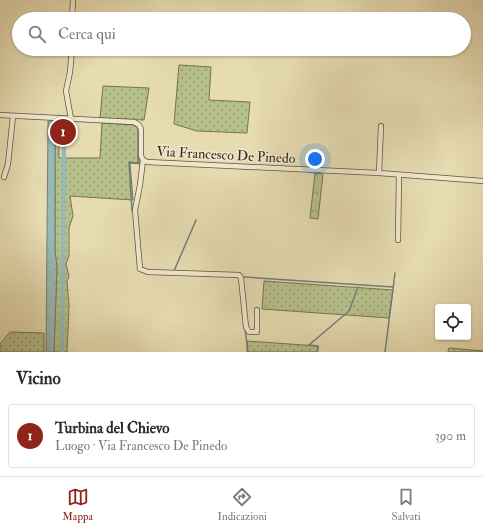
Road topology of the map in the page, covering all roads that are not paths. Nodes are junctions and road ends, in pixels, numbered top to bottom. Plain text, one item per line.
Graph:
1 (72, 0) edge
2 (72, 12) edge
3 (71, 56) edge
4 (0, 116) edge
5 (13, 116) junction
6 (71, 119) junction
7 (381, 126) dead end
8 (143, 160) junction
9 (379, 173) junction
10 (399, 175) junction
11 (4, 177) dead end
12 (483, 181) edge
13 (398, 240) dead end
14 (257, 310) dead end

1 - 2 street
3 - 6 street
4 - 5 street, Via Francesco De Pinedo
5 - 6 street, Via Francesco De Pinedo
5 - 11 street
6 - 8 street, Via Francesco De Pinedo
7 - 9 street
8 - 9 street, Via Francesco De Pinedo
8 - 14 street, Via Francesco De Pinedo
9 - 10 street, Via Francesco De Pinedo
10 - 12 street, Via Francesco De Pinedo
10 - 13 street

